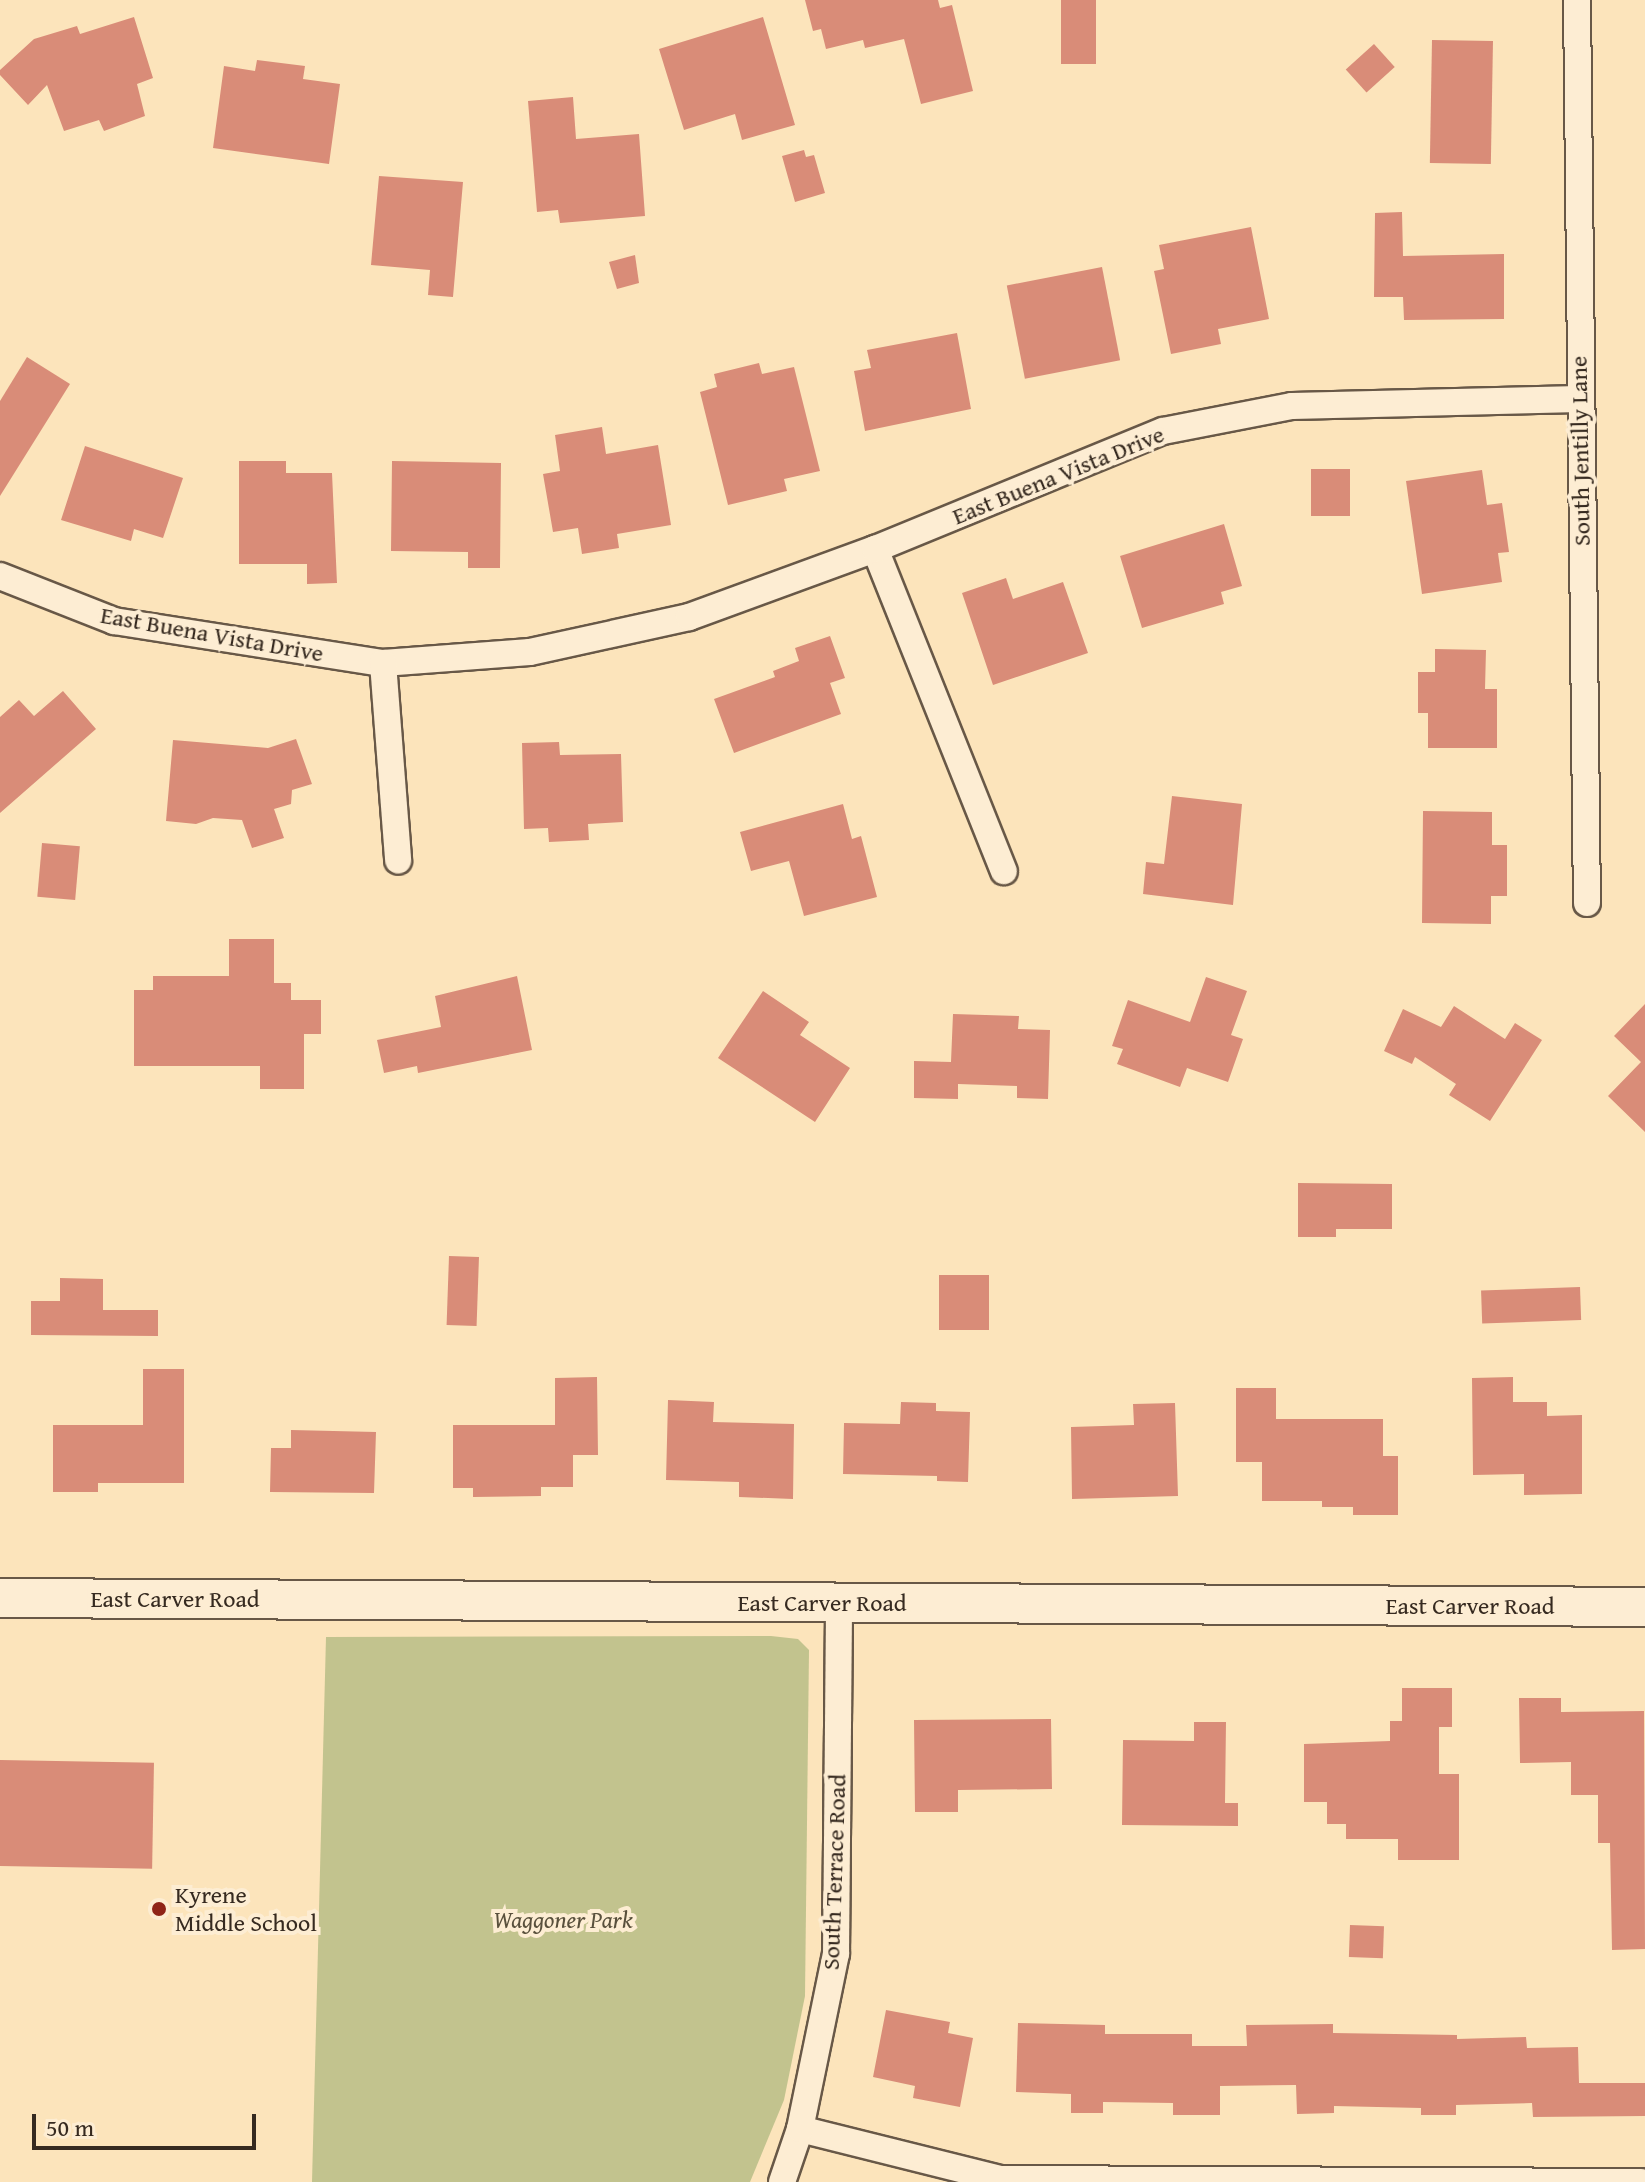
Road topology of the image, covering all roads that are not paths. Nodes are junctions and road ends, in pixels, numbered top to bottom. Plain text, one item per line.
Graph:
1 (1577, 0) edge
2 (1579, 399) junction
3 (875, 549) junction
4 (0, 576) edge
5 (383, 663) junction
6 (398, 860) dead end
7 (1004, 871) dead end
8 (1587, 903) dead end
9 (0, 1598) edge
10 (839, 1604) junction
11 (1645, 1607) edge
12 (800, 2129) junction
13 (782, 2182) edge
14 (1641, 2182) edge

1 - 2 street, South Jentilly Lane
2 - 3 street, East Buena Vista Drive
2 - 8 street, South Jentilly Lane
3 - 5 street, East Buena Vista Drive
3 - 7 street
4 - 5 street, East Buena Vista Drive
5 - 6 street
9 - 10 street, East Carver Road
10 - 11 street, East Carver Road
10 - 12 street, South Terrace Road
12 - 13 street, South Terrace Road
12 - 14 street

